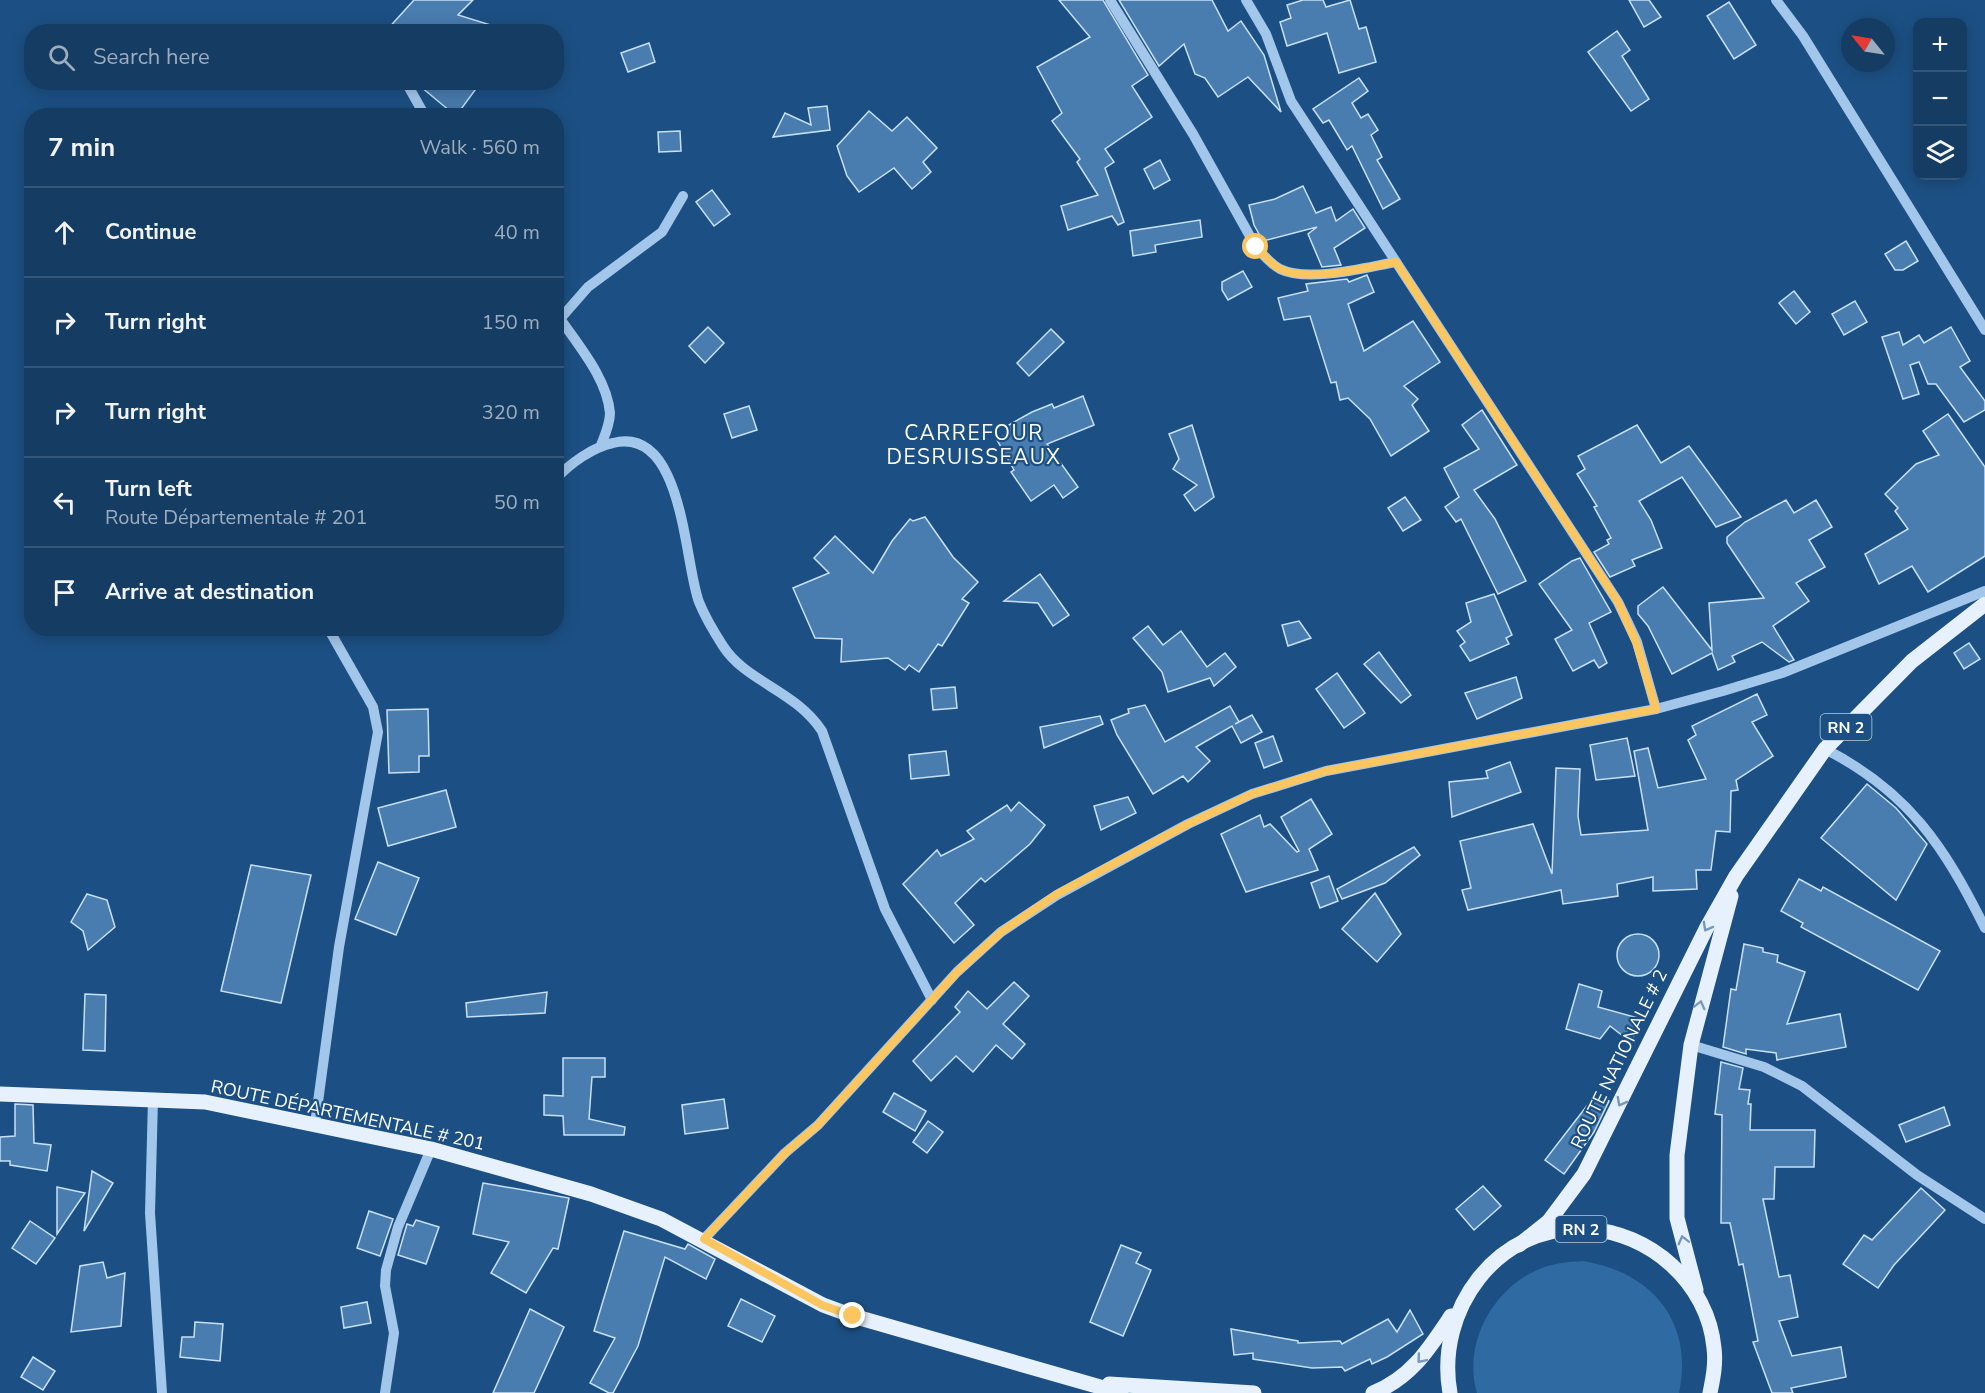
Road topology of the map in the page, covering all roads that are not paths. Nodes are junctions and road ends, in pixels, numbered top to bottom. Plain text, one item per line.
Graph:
1 (1110, 0) edge
2 (1246, 0) edge
3 (1776, 0) edge
4 (410, 90) edge
5 (420, 108) edge
6 (683, 196) dead end
7 (1396, 262) junction
8 (564, 310) edge
9 (564, 325) edge
10 (1985, 330) edge
11 (602, 445) junction
12 (564, 473) edge
13 (1985, 591) edge
14 (1985, 604) edge
15 (333, 636) edge
16 (1656, 709) junction
17 (1825, 749) junction
18 (1736, 876) junction
19 (1985, 928) edge
20 (932, 1000) junction
21 (1691, 1045) junction
22 (0, 1094) edge
23 (153, 1099) junction
24 (315, 1124) junction
25 (431, 1149) junction
26 (1985, 1219) edge
27 (704, 1239) junction
28 (1518, 1245) junction
29 (1466, 1294) junction
30 (1698, 1296) junction
31 (1715, 1364) junction
32 (1079, 1382) junction
33 (162, 1393) edge
34 (385, 1393) edge
35 (1121, 1393) edge
36 (1254, 1393) edge
37 (1373, 1393) edge
38 (1450, 1393) edge
39 (1710, 1393) edge
40 (1723, 1393) edge

1 - 7 street
2 - 7 street
3 - 10 street
4 - 5 street
6 - 8 street
7 - 16 street
9 - 11 street
11 - 12 street
11 - 20 street
13 - 16 street
14 - 17 main road, ROUTE NATIONALE # 2 / RN 2
15 - 24 street
16 - 20 street
17 - 18 main road, ROUTE NATIONALE # 2 / RN 2
17 - 19 street
21 -> 18 main road, ROUTE NATIONALE # 2 / RN 2
18 -> 28 main road, ROUTE NATIONALE # 2 / RN 2
20 - 27 street
21 - 26 street
30 -> 21 main road, ROUTE NATIONALE # 2 / RN 2
22 - 23 main road, ROUTE DÉPARTEMENTALE # 201
23 - 24 main road, ROUTE DÉPARTEMENTALE # 201
23 - 33 street
24 - 25 main road, ROUTE DÉPARTEMENTALE # 201
25 - 27 main road, ROUTE DÉPARTEMENTALE # 201
25 - 34 street
27 - 32 main road, ROUTE DÉPARTEMENTALE # 201
28 - 29 main road, RN 2
28 - 30 main road, RN 2
29 -> 37 main road
29 - 38 main road, RN 2
30 - 31 main road, RN 2
31 - 39 main road, RN 2
31 - 40 main road, RN 2
32 - 35 main road, ROUTE DÉPARTEMENTALE # 201
32 - 36 main road, ROUTE DÉPARTEMENTALE # 201

